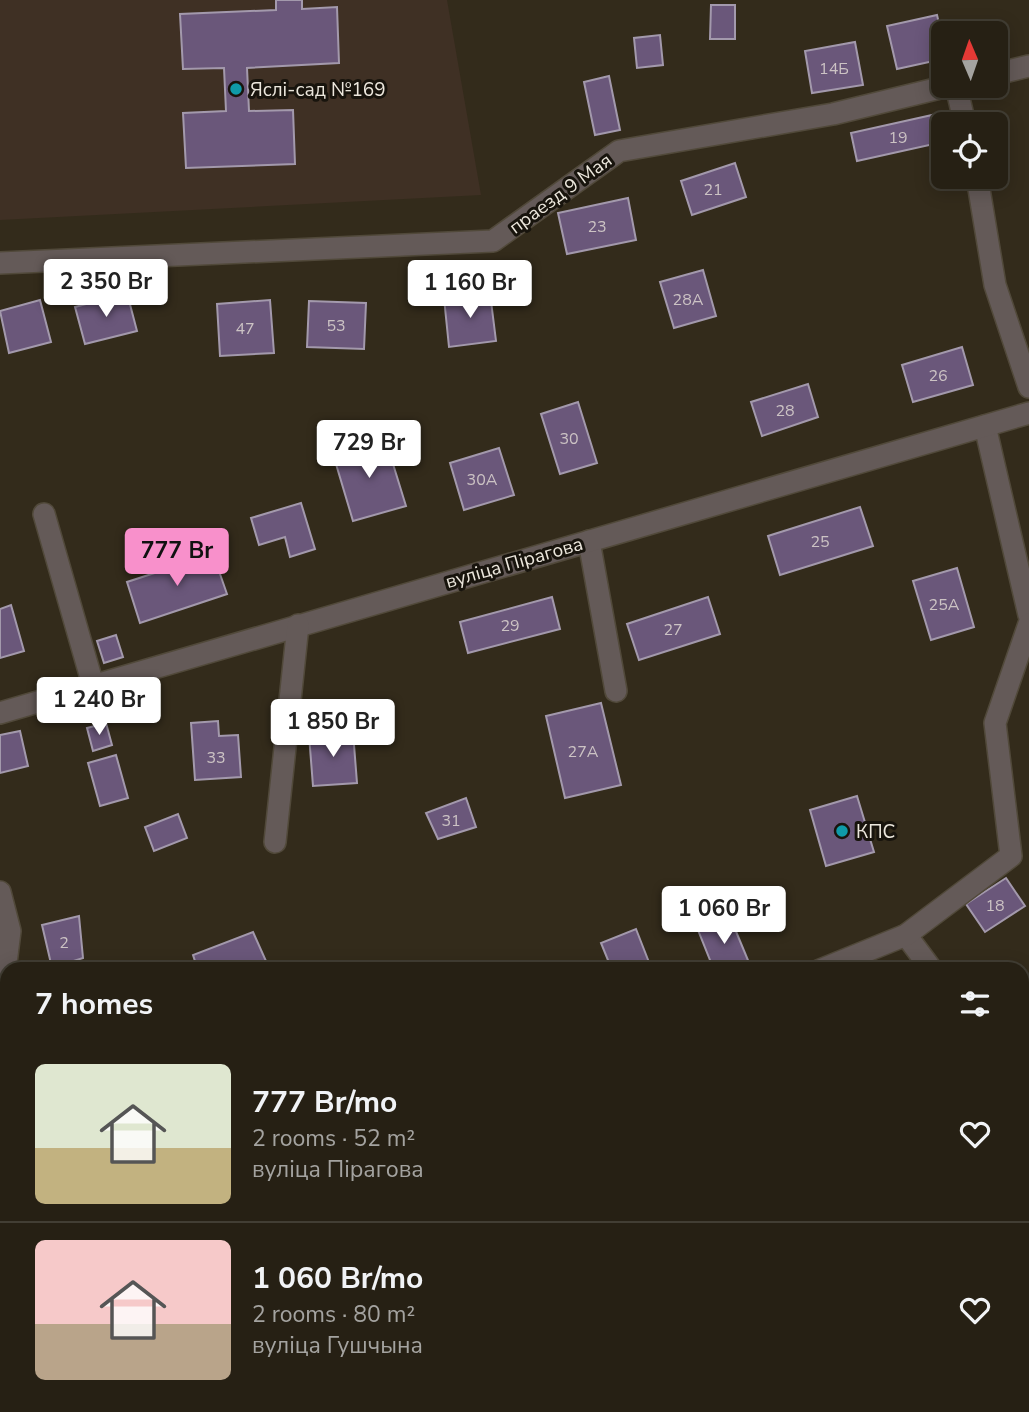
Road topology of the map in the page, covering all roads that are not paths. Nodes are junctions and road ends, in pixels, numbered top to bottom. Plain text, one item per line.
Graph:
1 (1029, 66) edge
2 (1008, 71) edge
3 (931, 90) edge
4 (979, 189) edge
5 (0, 263) edge
6 (1029, 387) edge
7 (1029, 414) edge
8 (985, 426) junction
9 (44, 513) dead end
10 (589, 541) junction
11 (1029, 615) edge
12 (1029, 624) edge
13 (298, 625) junction
14 (93, 685) junction
15 (616, 691) dead end
16 (0, 713) edge
17 (275, 842) dead end
18 (0, 891) edge
19 (906, 935) junction
20 (6, 962) edge
21 (840, 962) edge
22 (926, 962) edge

1 - 2 street
3 - 5 street, праезд 9 Мая
4 - 6 street
7 - 8 street, вуліца Пірагова
8 - 10 street, вуліца Пірагова
8 - 11 street
9 - 14 street
10 - 13 street, вуліца Пірагова
10 - 15 street
12 - 19 street
13 - 14 street, вуліца Пірагова
13 - 17 street
14 - 16 street, вуліца Пірагова
18 - 20 street
19 - 21 street
19 - 22 street

